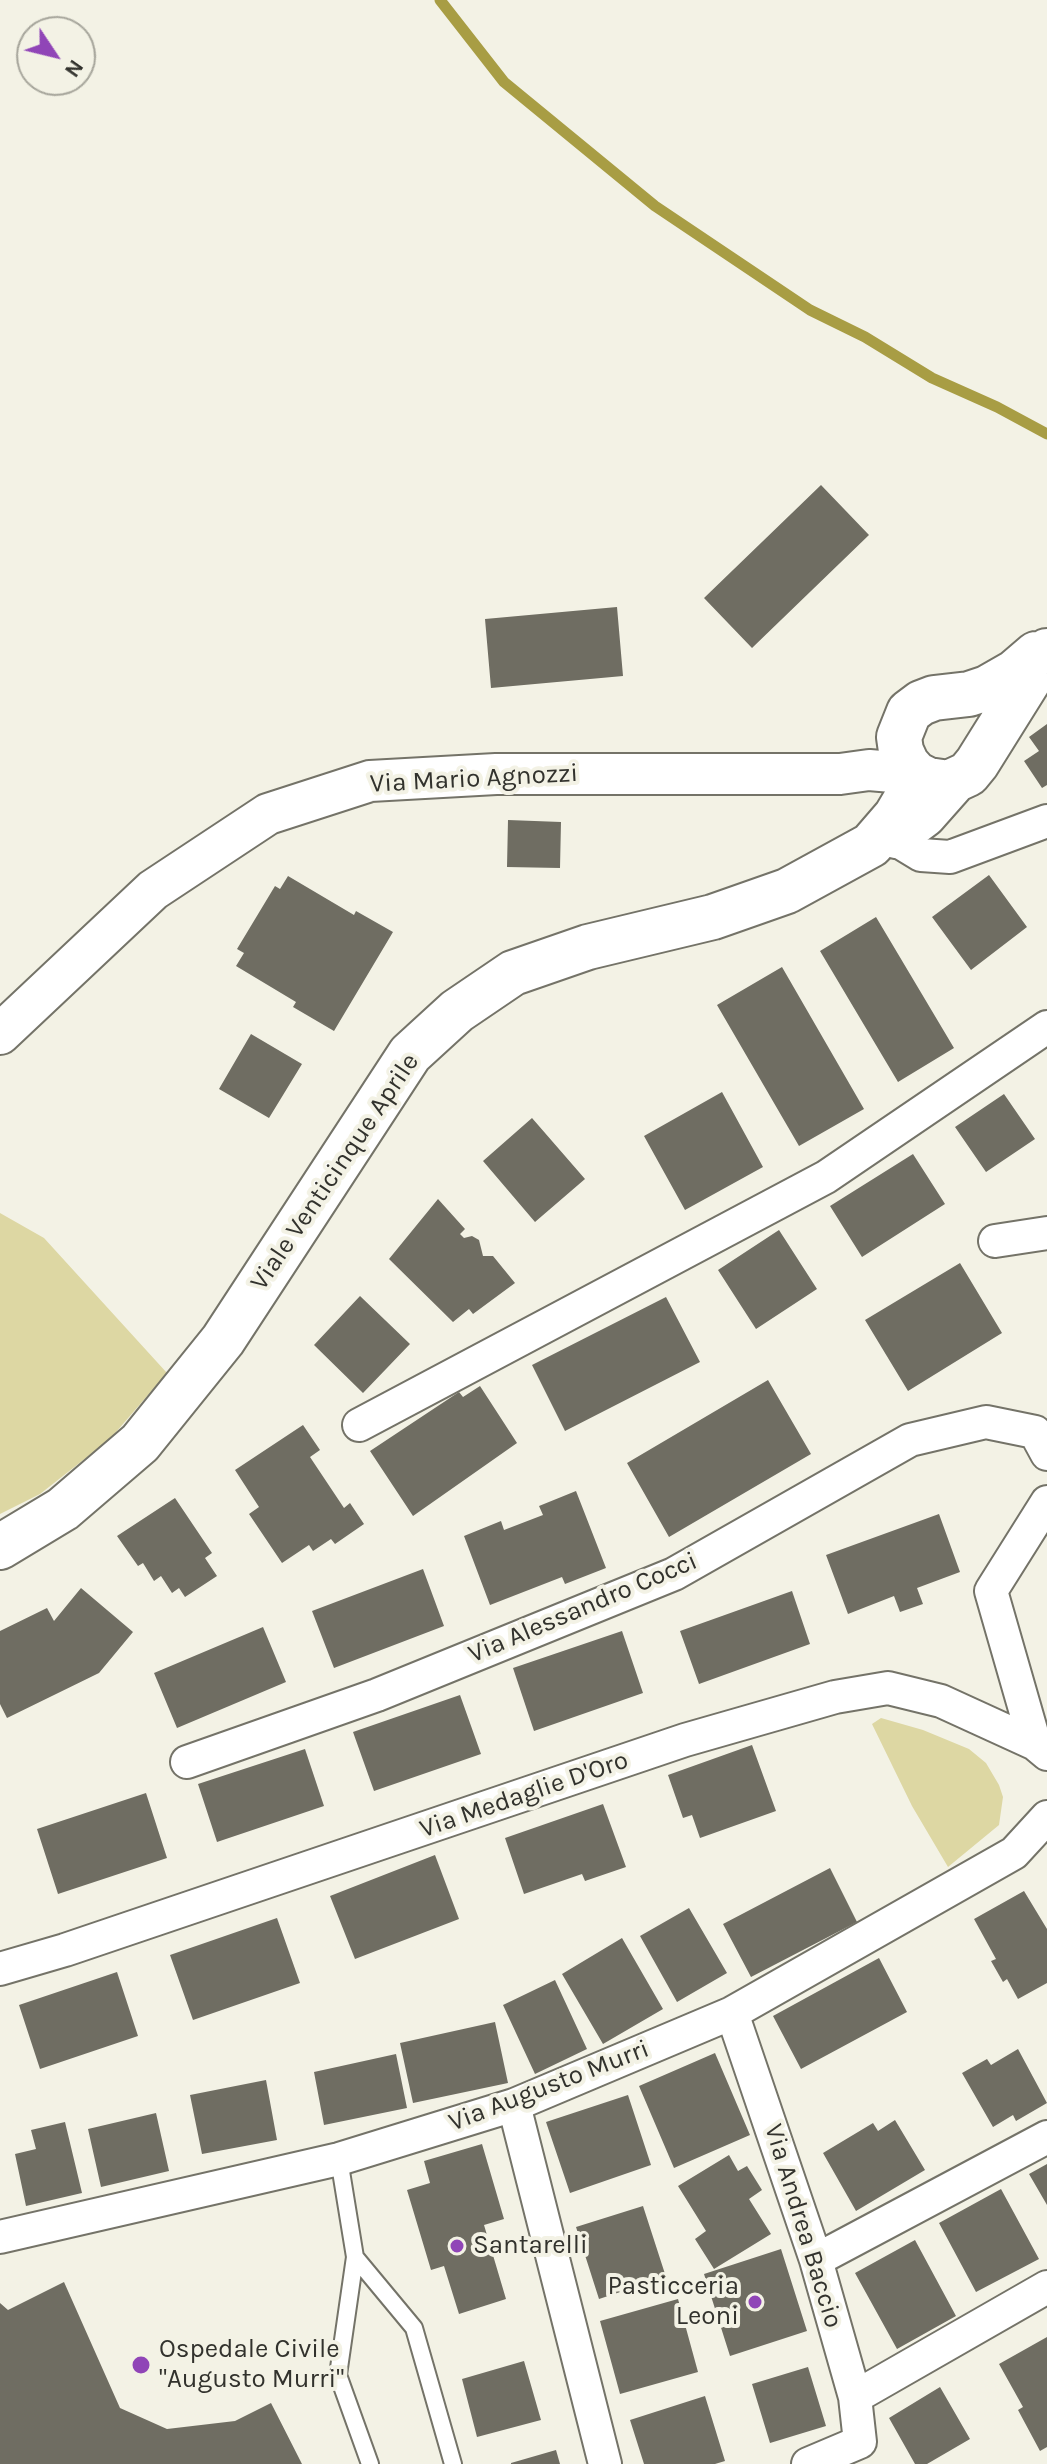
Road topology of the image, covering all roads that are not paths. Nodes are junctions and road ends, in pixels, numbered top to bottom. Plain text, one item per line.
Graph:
1 (1047, 648) edge
2 (948, 697) junction
3 (903, 724) junction
4 (951, 768) junction
5 (840, 774) junction
6 (1047, 821) edge
7 (882, 841) junction
8 (1047, 1027) edge
9 (0, 1034) edge
10 (1047, 1233) edge
11 (995, 1241) dead end
12 (359, 1425) dead end
13 (1047, 1454) edge
14 (1047, 1502) edge
15 (0, 1547) edge
16 (1041, 1749) edge
17 (187, 1762) dead end
18 (1047, 1817) edge
19 (0, 1969) edge
20 (732, 2013) junction
21 (514, 2105) junction
22 (1047, 2137) edge
23 (339, 2159) junction
24 (0, 2237) edge
25 (355, 2257) junction
26 (816, 2260) junction
27 (1047, 2287) edge
28 (855, 2397) junction
29 (370, 2464) edge
30 (453, 2464) edge
31 (605, 2464) edge
32 (808, 2464) edge

1 - 2 main road, Viale Venticinque Aprile
1 - 4 main road, Viale Venticinque Aprile
2 - 3 main road, Viale Venticinque Aprile
2 - 4 main road
3 - 4 main road
3 - 5 street
4 - 5 street, Via Mario Agnozzi
4 - 7 main road, Viale Venticinque Aprile
5 - 9 street, Via Mario Agnozzi
6 - 7 street
7 - 15 main road, Viale Venticinque Aprile
8 - 12 street
10 - 11 street
13 - 17 street, Via Alessandro Cocci
14 - 16 street
16 - 19 street, Via Medaglie D'Oro
18 - 20 street, Via Augusto Murri
20 - 21 street, Via Augusto Murri
20 - 26 street, Via Andrea Baccio
21 - 23 street, Via Augusto Murri
21 - 31 street
22 - 26 street
23 - 24 street, Via Augusto Murri
23 - 25 lane
25 - 29 lane
25 - 30 lane
26 - 28 street, Via Andrea Baccio
27 - 28 street
28 - 32 street, Via Andrea Baccio

